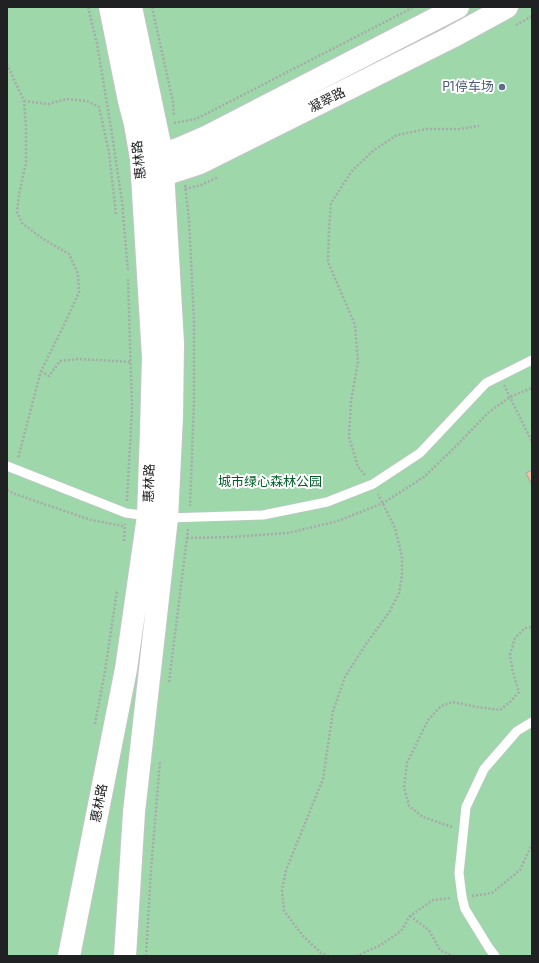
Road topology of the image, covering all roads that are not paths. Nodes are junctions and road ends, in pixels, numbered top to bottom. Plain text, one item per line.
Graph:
1 (110, 7) edge
2 (131, 7) edge
3 (458, 7) edge
4 (507, 7) edge
5 (145, 124) junction
6 (141, 160) junction
7 (163, 165) junction
8 (142, 182) junction
9 (532, 360) edge
10 (11, 467) edge
11 (157, 517) junction
12 (532, 722) edge
13 (489, 952) edge
14 (69, 956) edge
15 (125, 956) edge
16 (495, 956) edge

1 - 5 main road, 惠林路
2 - 5 main road, 惠林路
3 - 7 main road, 凝翠路
4 - 7 main road, 凝翠路
5 - 6 main road, 惠林路
5 - 7 main road, 惠林路
6 - 7 main road, 凝翠路
6 - 8 main road, 惠林路
7 - 8 main road, 凝翠路
7 - 11 main road, 惠林路
8 - 11 main road, 惠林路
9 - 11 lane
10 - 11 lane
11 - 14 main road, 惠林路
11 - 15 main road, 惠林路
12 - 13 lane
13 - 16 lane

